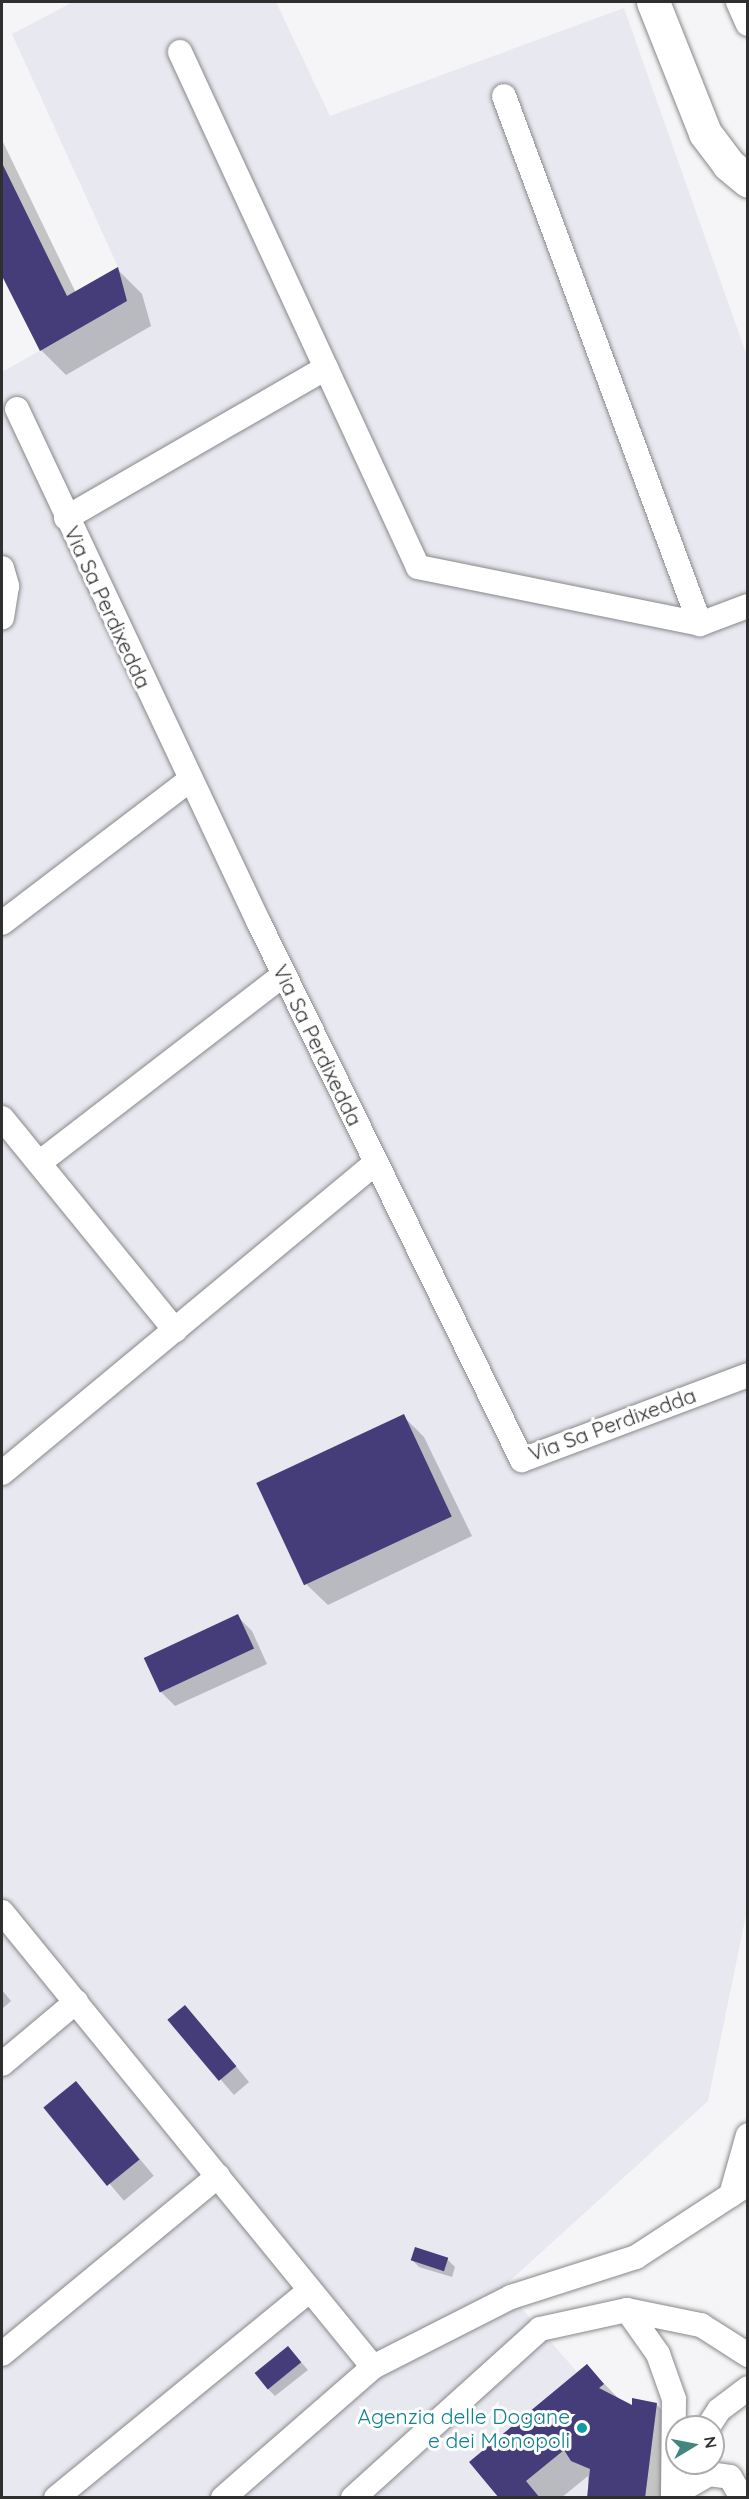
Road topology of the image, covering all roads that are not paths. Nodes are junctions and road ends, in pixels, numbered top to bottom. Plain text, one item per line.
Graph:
1 (653, 2) edge
2 (738, 2) edge
3 (747, 24) edge
4 (180, 52) dead end
5 (504, 96) dead end
6 (747, 181) edge
7 (326, 368) junction
8 (17, 409) dead end
9 (66, 518) junction
10 (2, 568) edge
11 (747, 606) edge
12 (2, 618) edge
13 (700, 624) junction
14 (190, 780) junction
15 (2, 923) edge
16 (284, 974) junction
17 (2, 1118) edge
18 (39, 1163) junction
19 (376, 1163) junction
20 (175, 1330) junction
21 (747, 1375) edge
22 (2, 1473) edge
23 (2, 1912) edge
24 (76, 2002) junction
25 (2, 2064) edge
26 (747, 2135) edge
27 (218, 2176) junction
28 (739, 2189) edge
29 (310, 2290) junction
30 (627, 2310) junction
31 (2, 2354) edge
32 (747, 2355) edge
33 (373, 2367) junction
34 (747, 2388) edge
35 (716, 2415) edge
36 (683, 2475) edge
37 (673, 2496) edge
38 (56, 2498) edge
39 (223, 2498) edge
40 (353, 2498) edge
41 (742, 2498) edge

1 - 6 street
2 - 3 lane
4 - 7 lane
5 - 13 lane
7 - 9 lane
7 - 13 lane
8 - 9 lane, Via Sa Perdixedda
9 - 14 lane, Via Sa Perdixedda
10 - 12 lane
11 - 13 lane
14 - 15 lane
14 - 16 lane, Via Sa Perdixedda
16 - 18 lane
16 - 19 lane, Via Sa Perdixedda
17 - 18 lane
18 - 20 lane
19 - 20 lane
19 - 21 lane, Via Sa Perdixedda
20 - 22 lane
23 - 24 lane
24 - 25 lane
24 - 27 lane
26 - 28 lane
27 - 29 lane
27 - 31 lane
28 - 33 lane
29 - 33 lane
29 - 38 lane
30 - 32 lane
30 - 37 lane
30 - 40 lane
33 - 39 lane
34 - 35 lane
36 - 37 lane
37 - 41 lane

